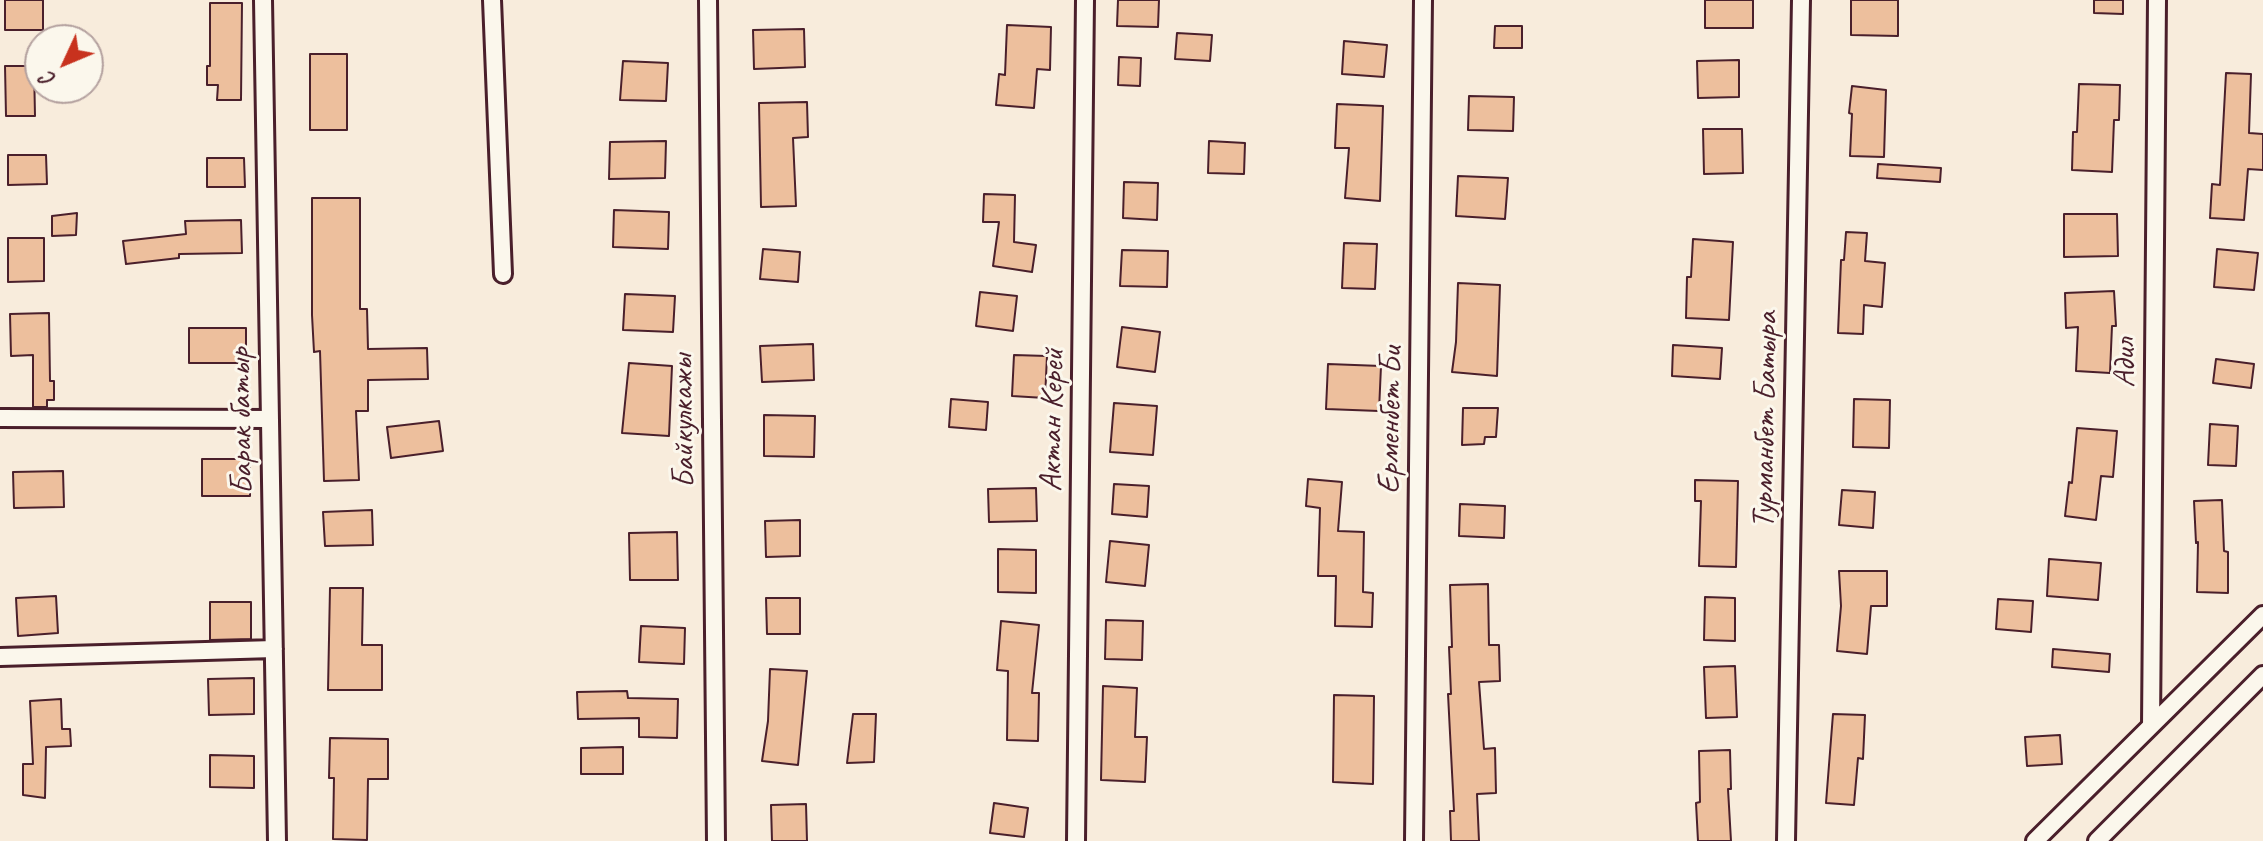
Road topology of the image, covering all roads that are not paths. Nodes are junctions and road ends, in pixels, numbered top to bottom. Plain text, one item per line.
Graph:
1 (263, 0) edge
2 (492, 0) edge
3 (708, 0) edge
4 (1085, 0) edge
5 (1423, 0) edge
6 (1801, 0) edge
7 (2157, 0) edge
8 (503, 274) dead end
9 (0, 418) edge
10 (270, 419) junction
11 (2263, 615) edge
12 (274, 649) junction
13 (0, 657) edge
14 (2263, 675) edge
15 (2151, 726) junction
16 (277, 841) edge
17 (716, 841) edge
18 (1076, 841) edge
19 (1414, 841) edge
20 (1786, 841) edge
21 (2035, 841) edge
22 (2097, 841) edge

1 - 10 street, Барак батыр
2 - 8 street
3 - 17 street, Байкулкажы
4 - 18 street, Актан Керей
5 - 19 street, Ерменбет Би
6 - 20 street, Турманбет Батыра
7 - 15 street, Адил
9 - 10 street
10 - 12 street, Барак батыр
11 - 15 street
12 - 13 street
12 - 16 street, Барак батыр
14 - 22 street
15 - 21 street

